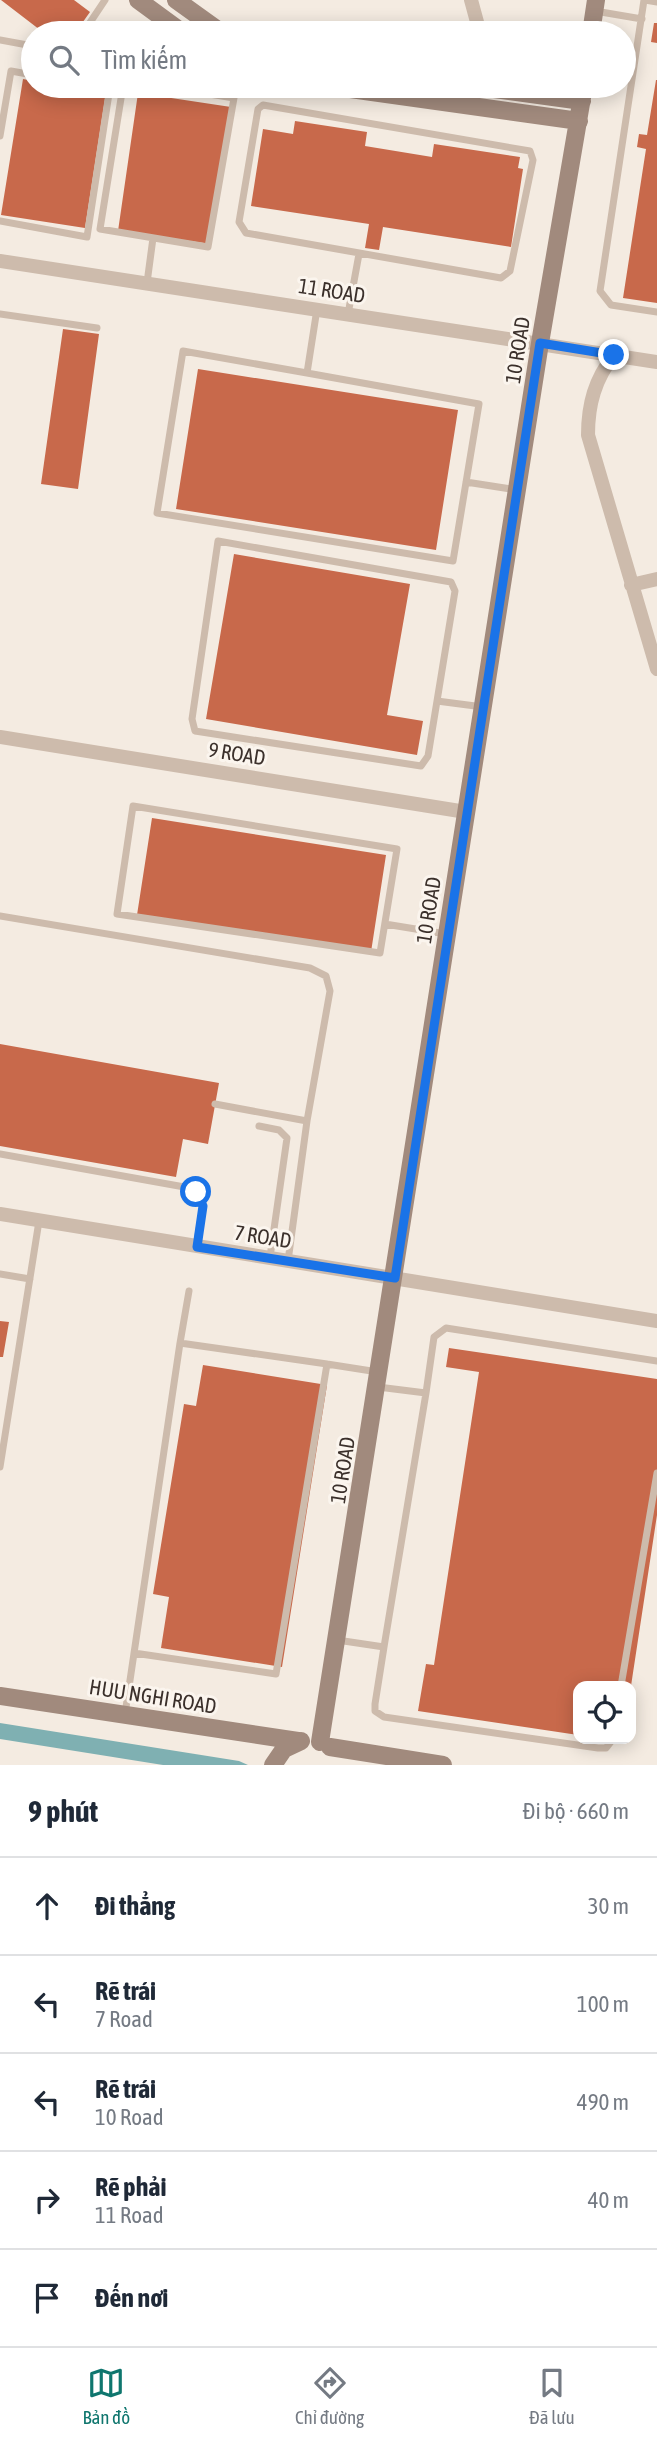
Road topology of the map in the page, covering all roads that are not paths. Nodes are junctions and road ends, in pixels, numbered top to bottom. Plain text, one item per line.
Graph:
1 (105, 0) edge
2 (138, 0) edge
3 (176, 0) edge
4 (471, 0) edge
5 (645, 0) edge
6 (657, 2) edge
7 (596, 6) edge
8 (642, 19) junction
9 (91, 21) edge
10 (167, 21) edge
11 (205, 21) edge
12 (477, 21) edge
13 (0, 40) edge
14 (21, 44) edge
15 (636, 58) edge
16 (21, 73) edge
17 (108, 98) edge
18 (120, 98) edge
19 (234, 98) edge
20 (412, 98) edge
21 (492, 98) edge
22 (582, 98) edge
23 (630, 98) edge
24 (489, 109) junction
25 (579, 121) junction
26 (0, 136) edge
27 (0, 221) edge
28 (153, 238) junction
29 (359, 254) junction
30 (0, 261) edge
31 (146, 283) junction
32 (317, 309) junction
33 (657, 313) edge
34 (0, 314) edge
35 (348, 314) junction
36 (97, 328) dead end
37 (540, 343) junction
38 (614, 355) junction
39 (657, 362) edge
40 (307, 373) junction
41 (466, 482) junction
42 (518, 490) junction
43 (657, 579) edge
44 (631, 585) junction
45 (657, 669) edge
46 (437, 701) junction
47 (484, 708) junction
48 (0, 737) edge
49 (466, 812) junction
50 (0, 916) edge
51 (385, 924) junction
52 (448, 934) junction
53 (215, 1104) dead end
54 (307, 1121) junction
55 (259, 1126) dead end
56 (0, 1154) edge
57 (0, 1214) edge
58 (39, 1221) junction
59 (197, 1247) junction
60 (270, 1258) junction
61 (288, 1261) junction
62 (0, 1274) edge
63 (395, 1278) junction
64 (30, 1279) junction
65 (189, 1292) dead end
66 (657, 1321) edge
67 (180, 1343) junction
68 (657, 1362) edge
69 (327, 1364) junction
70 (379, 1380) junction
71 (426, 1393) junction
72 (0, 1467) edge
73 (657, 1473) edge
74 (338, 1640) junction
75 (384, 1647) junction
76 (134, 1653) junction
77 (622, 1681) edge
78 (0, 1696) edge
79 (125, 1715) junction
80 (298, 1741) junction
81 (325, 1744) junction
82 (609, 1744) edge
83 (273, 1765) edge
84 (343, 1765) edge
85 (443, 1765) edge

1 - 9 lane
2 - 10 street
3 - 11 street
4 - 12 street
5 - 6 lane
5 - 8 lane
7 - 8 lane
8 - 15 lane
13 - 14 lane
16 - 26 lane
17 - 27 lane
18 - 28 lane
19 - 28 lane
20 - 24 street
21 - 24 street
22 - 25 street, 10 ROAD
23 - 33 lane
24 - 25 street
25 - 37 street, 10 ROAD
28 - 31 lane
29 - 29 lane
29 - 35 lane
30 - 31 street, 11 ROAD
31 - 32 street, 11 ROAD
32 - 35 street, 11 ROAD
32 - 40 lane
34 - 36 lane
35 - 37 street, 11 ROAD
37 - 38 street, 11 ROAD
37 - 42 street, 10 ROAD
38 - 39 street, 11 ROAD
38 - 44 street
40 - 41 lane
40 - 41 lane
41 - 42 lane
42 - 47 street, 10 ROAD
43 - 44 street
44 - 45 street
46 - 46 lane
46 - 47 lane
47 - 49 street, 10 ROAD
48 - 49 street, 9 ROAD
49 - 52 street, 10 ROAD
50 - 54 lane
51 - 51 lane
51 - 52 lane
52 - 63 street, 10 ROAD
53 - 54 lane
54 - 61 lane
55 - 60 lane
56 - 59 lane
57 - 58 street, 7 ROAD
58 - 59 street, 7 ROAD
58 - 64 lane
59 - 60 street, 7 ROAD
60 - 61 street, 7 ROAD
61 - 63 street, 7 ROAD
62 - 64 lane
63 - 66 street, 7 ROAD
63 - 70 street, 10 ROAD
64 - 72 lane
65 - 67 lane
67 - 69 lane
67 - 76 lane
68 - 71 lane
69 - 70 lane
69 - 76 lane
70 - 71 lane
70 - 74 street, 10 ROAD
71 - 75 lane
73 - 77 lane
74 - 75 lane
74 - 81 street, 10 ROAD
75 - 82 lane
76 - 79 lane
78 - 79 street, HUU NGHI ROAD
79 - 80 street, HUU NGHI ROAD
80 - 81 street, HUU NGHI ROAD
80 - 83 street
81 - 84 street
81 - 85 street

